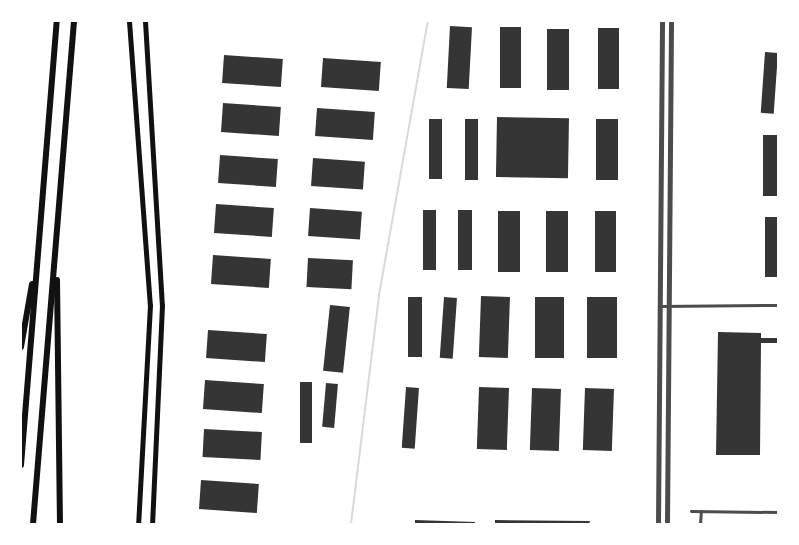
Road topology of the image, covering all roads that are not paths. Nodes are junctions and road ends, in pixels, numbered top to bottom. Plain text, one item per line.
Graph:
1 (57, 21) edge
2 (74, 21) edge
3 (129, 21) edge
4 (145, 21) edge
5 (662, 21) edge
6 (671, 21) edge
7 (39, 245) junction
8 (56, 246) junction
9 (778, 305) edge
10 (660, 306) junction
11 (669, 306) junction
12 (21, 347) edge
13 (21, 465) edge
14 (691, 511) dead end
15 (701, 511) junction
16 (778, 512) edge
17 (33, 524) edge
18 (60, 524) edge
19 (138, 524) edge
20 (152, 524) edge
21 (658, 524) edge
22 (667, 524) edge
23 (700, 524) edge

1 - 7 highway
2 - 8 highway
3 - 19 main road
4 - 20 main road
5 - 10 street
6 - 11 street
7 - 12 highway
7 - 13 highway
8 - 17 highway
8 - 18 highway
9 - 11 street
10 - 11 street
10 - 21 street
11 - 22 street
14 - 15 street
15 - 16 street
15 - 23 street

